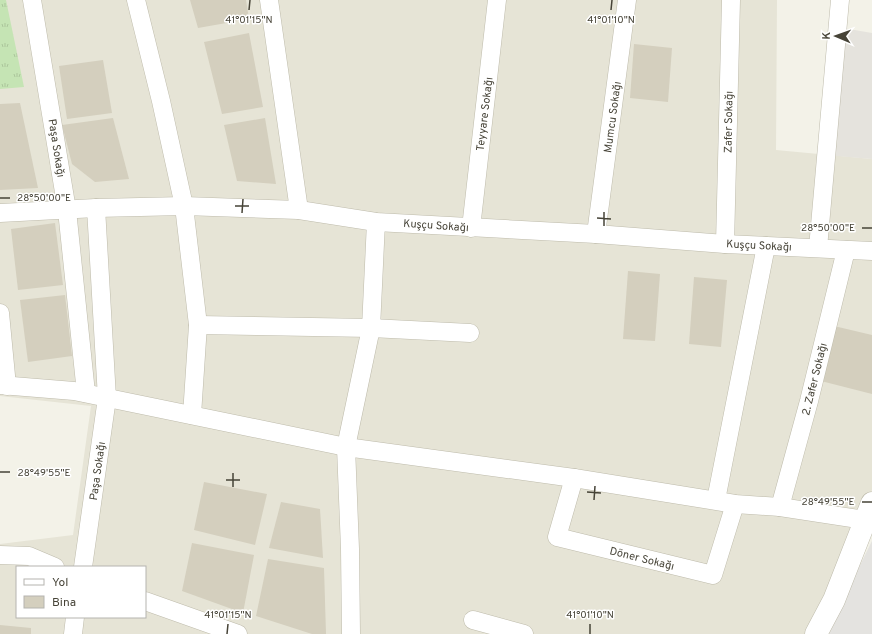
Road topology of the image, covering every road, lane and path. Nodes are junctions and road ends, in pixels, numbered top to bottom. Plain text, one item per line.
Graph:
1 (32, 0) edge
2 (136, 0) edge
3 (269, 0) edge
4 (497, 0) edge
5 (627, 0) edge
6 (731, 0) edge
7 (840, 0) edge
8 (184, 206) junction
9 (96, 208) junction
10 (67, 210) junction
11 (299, 210) junction
12 (0, 213) edge
13 (376, 222) junction
14 (471, 228) junction
15 (596, 234) junction
16 (725, 244) junction
17 (766, 246) junction
18 (818, 248) junction
19 (846, 250) junction
20 (872, 251) edge
21 (0, 313) edge
22 (198, 325) junction
23 (371, 328) junction
24 (470, 332) dead end
25 (4, 385) edge
26 (86, 393) junction
27 (107, 398) junction
28 (192, 415) junction
29 (346, 447) junction
30 (574, 478) junction
31 (716, 500) junction
32 (735, 504) junction
33 (780, 507) junction
34 (870, 516) edge
35 (0, 555) edge
36 (53, 566) edge
37 (83, 566) edge
38 (146, 601) edge
39 (75, 618) edge
40 (473, 620) dead end
41 (73, 634) edge
42 (238, 634) edge
43 (351, 634) edge
44 (524, 634) edge
45 (816, 634) edge

1 - 10 street, Paşa Sokağı
2 - 8 street
3 - 11 street
4 - 14 street, Teyyare Sokağı
5 - 15 street, Mumcu Sokağı
6 - 16 street, Zafer Sokağı
7 - 18 street
8 - 9 street, Kuşçu Sokağı
8 - 11 street, Kuşçu Sokağı
8 - 22 street
9 - 10 street, Kuşçu Sokağı
9 - 27 street, Paşa Sokağı
10 - 12 street, Kuşçu Sokağı
10 - 26 street, Paşa Sokağı
11 - 13 street, Kuşçu Sokağı
13 - 14 street, Kuşçu Sokağı
13 - 23 street
14 - 15 street, Kuşçu Sokağı
15 - 16 street, Kuşçu Sokağı
16 - 17 street, Kuşçu Sokağı
17 - 18 street, Kuşçu Sokağı
17 - 31 street
18 - 19 street, Kuşçu Sokağı
19 - 20 street, Kuşçu Sokağı
19 - 33 street, 2. Zafer Sokağı
21 - 25 street
22 - 23 street
22 - 28 street
23 - 24 street
23 - 29 street
25 - 26 street
26 - 27 street
27 - 28 street
27 - 37 street, Paşa Sokağı
28 - 29 street
29 - 30 street
29 - 43 street
30 - 31 street
30 - 32 street, Döner Sokağı
31 - 32 street
32 - 33 street
33 - 34 street
34 - 45 street
35 - 36 street
38 - 42 street
39 - 41 street
40 - 44 street

